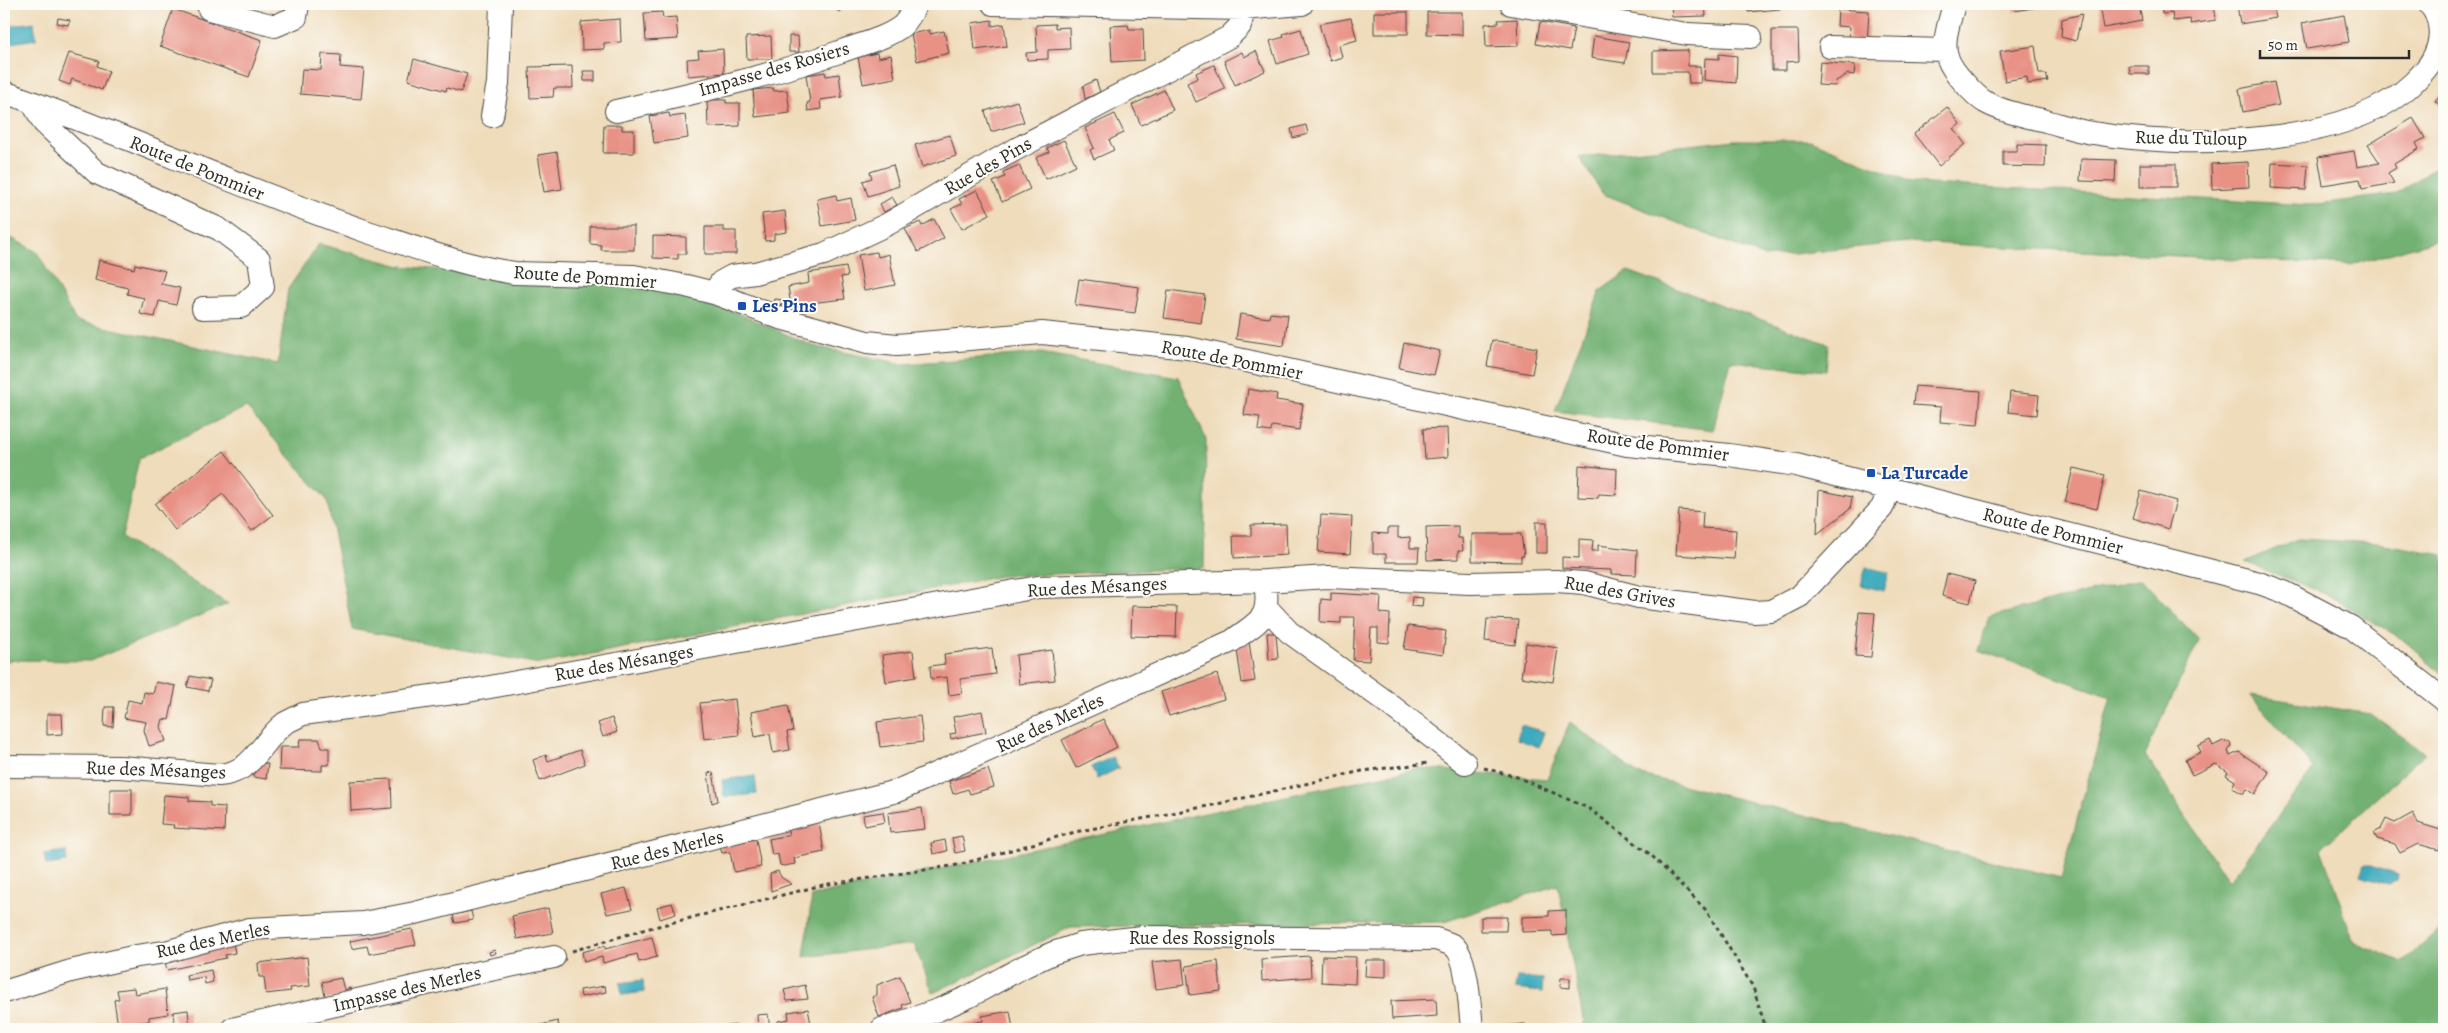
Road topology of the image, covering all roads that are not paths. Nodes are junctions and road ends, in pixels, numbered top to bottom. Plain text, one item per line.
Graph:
1 (298, 4) edge
2 (501, 4) edge
3 (916, 4) edge
4 (993, 4) edge
5 (1302, 4) edge
6 (1511, 4) edge
7 (1954, 4) edge
8 (2429, 4) edge
9 (209, 9) dead end
10 (1244, 9) junction
11 (1752, 37) dead end
12 (1830, 47) dead end
13 (1945, 50) junction
14 (4, 92) edge
15 (32, 102) junction
16 (616, 110) dead end
17 (492, 116) dead end
18 (714, 293) junction
19 (203, 308) dead end
20 (1890, 488) junction
21 (1265, 581) junction
22 (1267, 608) junction
23 (2444, 700) edge
24 (1465, 763) road end
25 (4, 766) edge
26 (554, 957) road end
27 (4, 992) edge
28 (232, 1029) edge
29 (882, 1029) edge
30 (1472, 1029) edge

1 - 9 street
2 - 17 street
3 - 16 street, Impasse des Rosiers
4 - 10 street
5 - 10 street
6 - 11 street
7 - 13 street
8 - 13 street, Rue du Tuloup
10 - 18 street, Rue des Pins
12 - 13 street
14 - 15 street, Route de Pommier
15 - 18 street, Route de Pommier
15 - 19 street
18 - 20 street, Route de Pommier
20 - 21 street, Rue des Grives
20 - 23 street, Route de Pommier
21 - 22 street
21 - 25 street, Rue des Mésanges
22 - 24 street
22 - 27 street, Rue des Merles
26 - 28 street, Impasse des Merles
29 - 30 street, Rue des Rossignols

